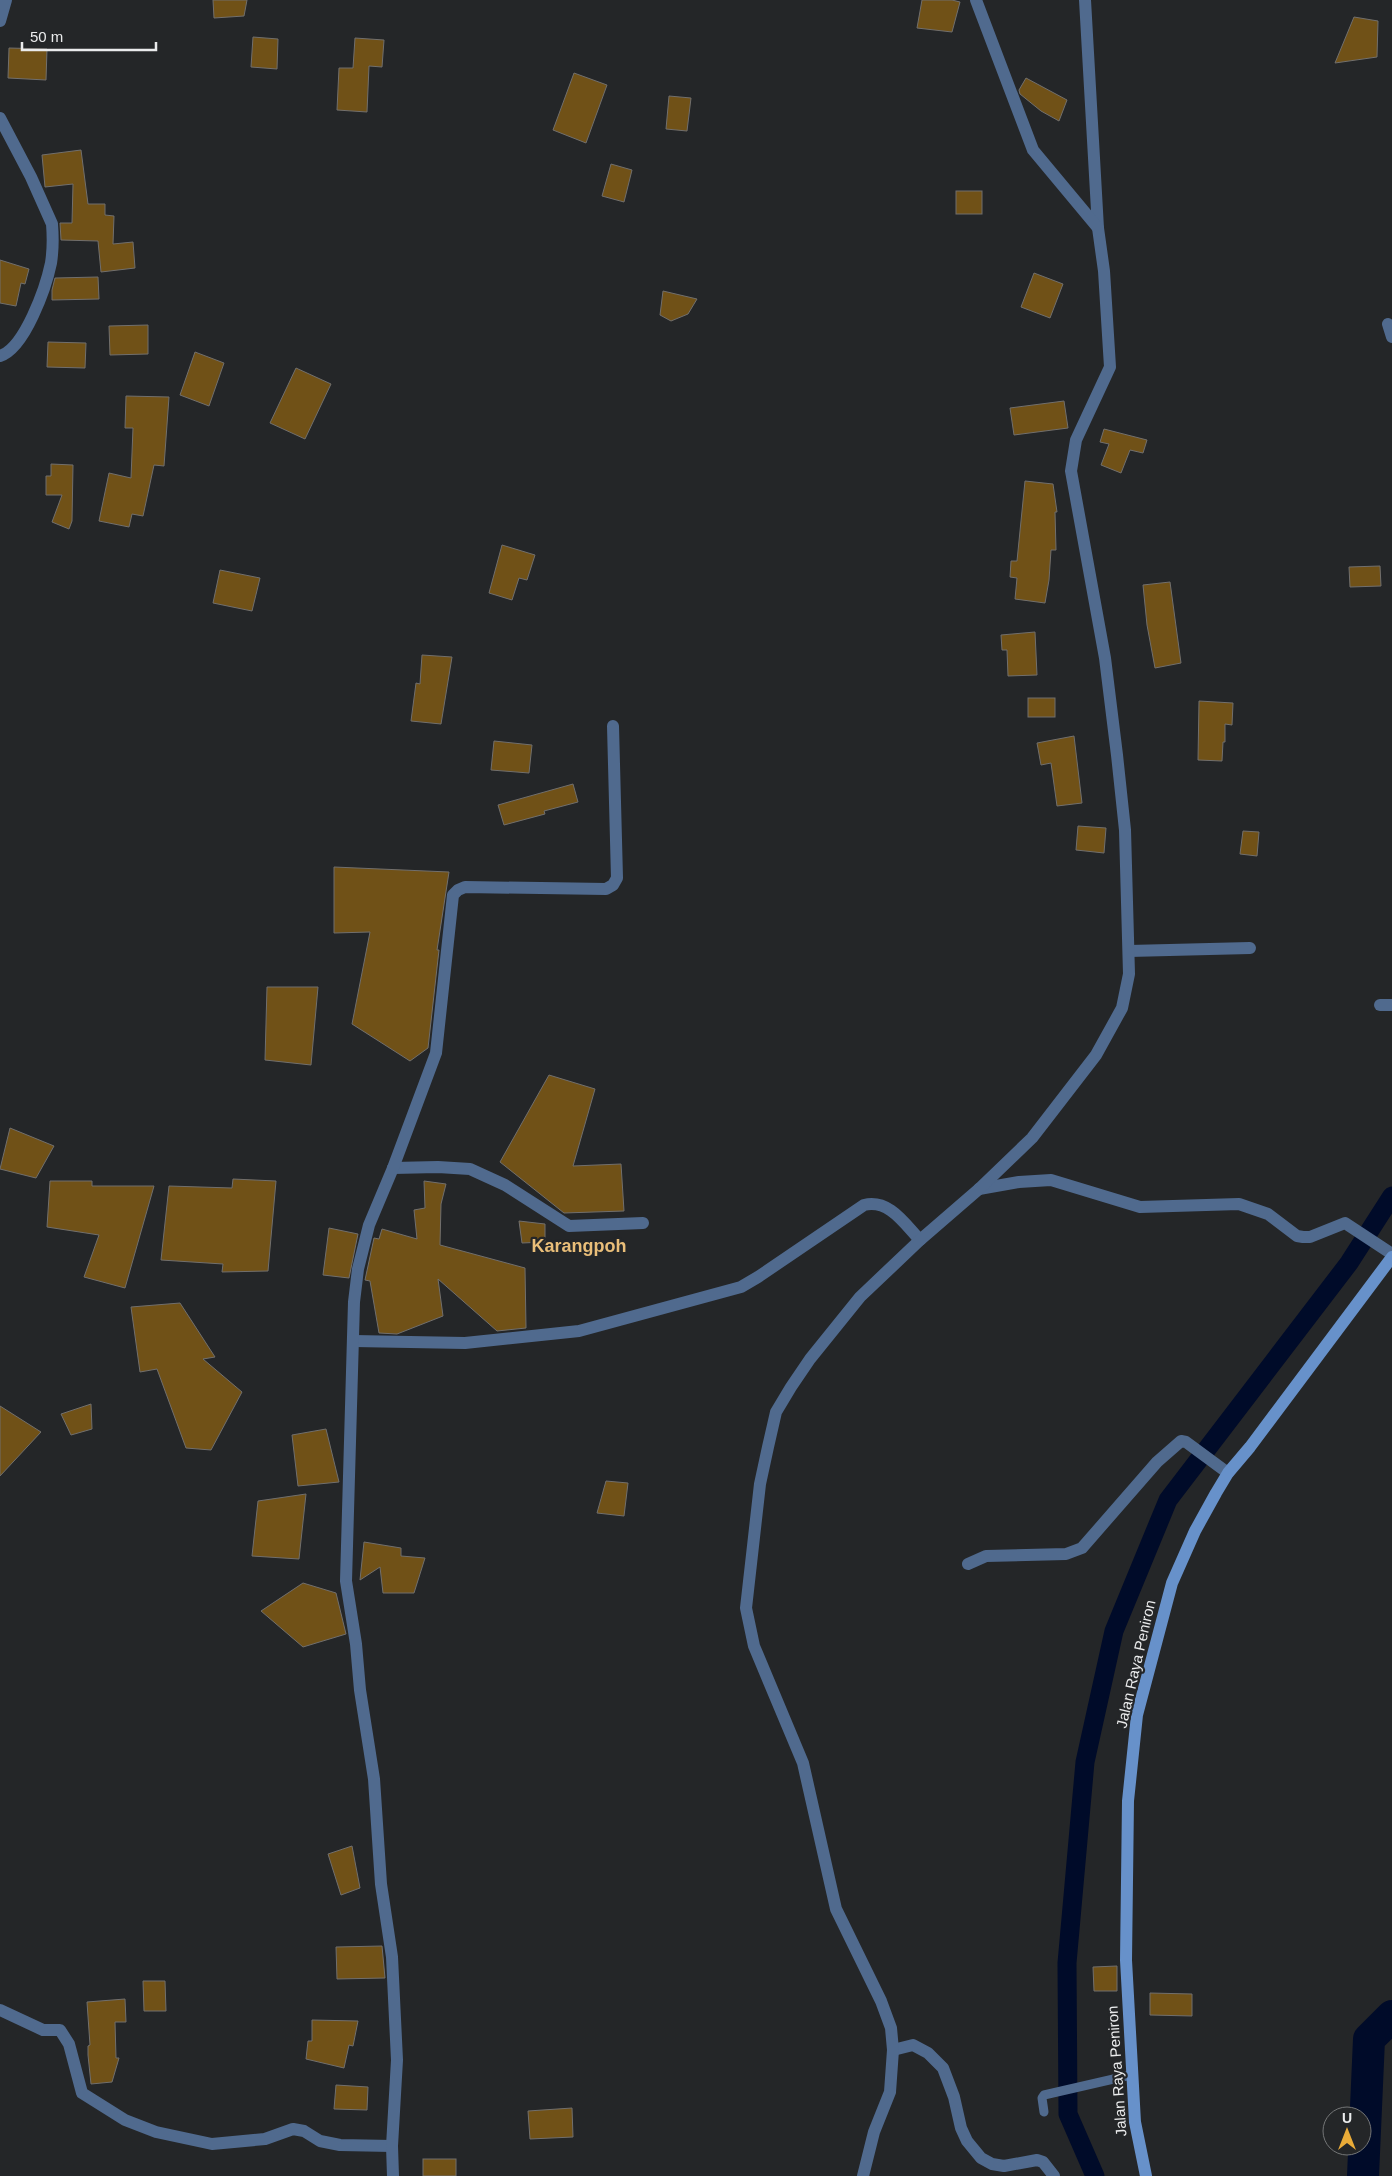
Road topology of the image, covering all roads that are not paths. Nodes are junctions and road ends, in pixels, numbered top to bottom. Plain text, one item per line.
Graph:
1 (6, 0) edge
2 (976, 0) edge
3 (1085, 0) edge
4 (0, 21) edge
5 (0, 118) edge
6 (1098, 228) junction
7 (1388, 324) dead end
8 (1392, 337) edge
9 (0, 356) edge
10 (613, 726) dead end
11 (1250, 948) dead end
12 (1129, 951) junction
13 (393, 1168) junction
14 (979, 1189) junction
15 (643, 1223) dead end
16 (920, 1240) junction
17 (1392, 1256) edge
18 (354, 1341) junction
19 (1228, 1472) junction
20 (968, 1564) dead end
21 (0, 2010) edge
22 (893, 2050) junction
23 (1131, 2075) junction
24 (1044, 2112) dead end
25 (392, 2146) junction
26 (393, 2176) edge
27 (863, 2176) edge
28 (1054, 2176) edge
29 (1146, 2176) edge

1 - 4 street
2 - 6 street
3 - 6 street
5 - 9 street
6 - 12 street
7 - 8 street
10 - 13 street
11 - 12 street
12 - 14 street
13 - 15 street
13 - 18 street
14 - 16 street
14 - 17 street
16 - 18 street
16 - 22 street
17 - 19 main road, Jalan Raya Peniron
18 - 25 street
19 - 20 street
19 - 23 main road, Jalan Raya Peniron
21 - 25 street
22 - 27 street
22 - 28 street
23 - 24 lane
23 - 29 main road, Jalan Raya Peniron
25 - 26 street

